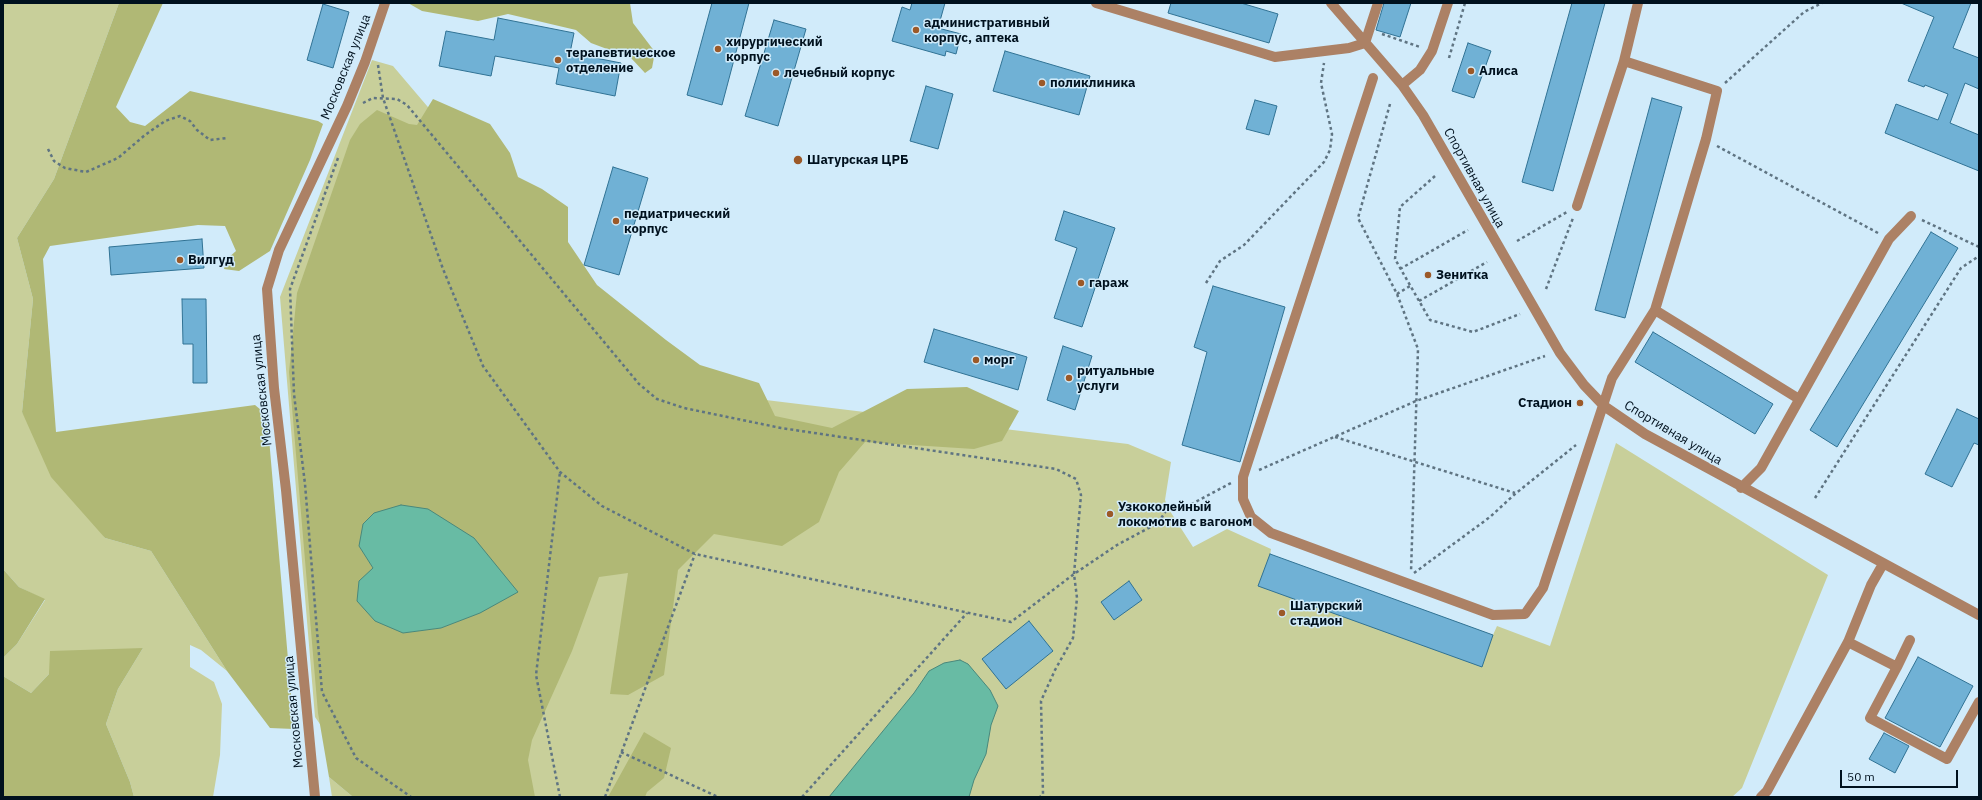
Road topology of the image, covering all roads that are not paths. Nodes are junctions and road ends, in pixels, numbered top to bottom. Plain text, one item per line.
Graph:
1 (385, 3) edge
2 (1096, 3) edge
3 (1331, 3) edge
4 (1378, 3) edge
5 (1448, 3) edge
6 (1638, 3) edge
7 (1365, 43) junction
8 (1624, 61) junction
9 (1373, 78) dead end
10 (1402, 85) junction
11 (1578, 206) road end
12 (1911, 216) road end
13 (1656, 310) junction
14 (1799, 399) junction
15 (1604, 406) junction
16 (1741, 488) junction
17 (1883, 564) junction
18 (1979, 615) edge
19 (1910, 640) dead end
20 (1848, 642) junction
21 (1897, 667) junction
22 (1979, 702) edge
23 (1764, 795) edge
24 (315, 797) edge

1 - 24 street, Московская улица
2 - 7 street
3 - 7 street, Спортивная улица
4 - 7 street
5 - 10 street
6 - 8 street
7 - 10 street, Спортивная улица
8 - 11 street
8 - 13 street
9 - 15 street
10 - 15 street, Спортивная улица
12 - 14 street
13 - 14 street
13 - 15 street
14 - 16 street
15 - 16 street, Спортивная улица
16 - 17 street, Спортивная улица
17 - 18 street, Спортивная улица
17 - 20 street
19 - 21 street
20 - 21 street
20 - 23 street
21 - 22 street

